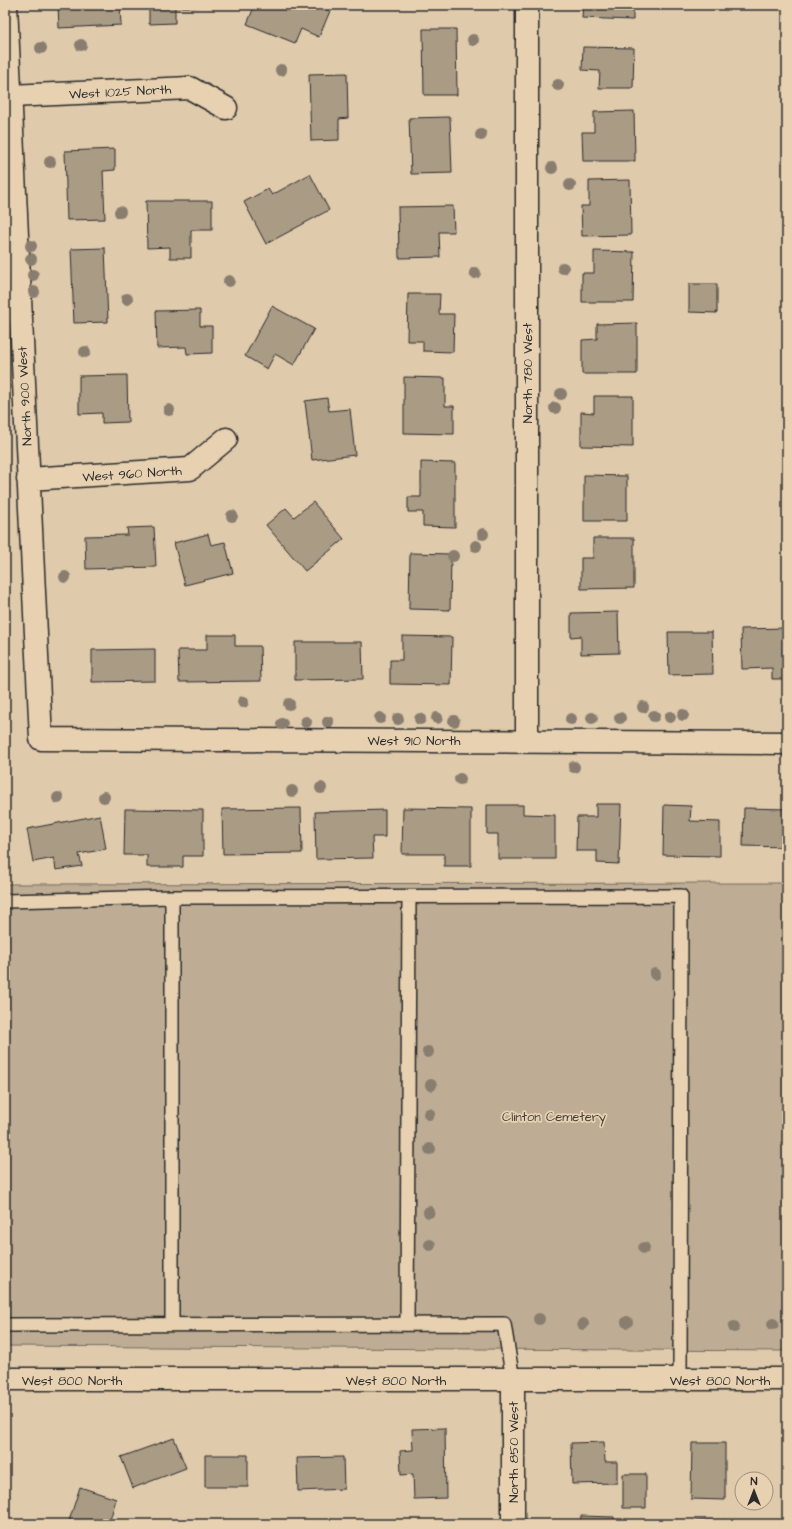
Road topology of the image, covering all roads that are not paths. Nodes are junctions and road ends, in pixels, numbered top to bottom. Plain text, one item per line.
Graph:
1 (6, 5) edge
2 (527, 5) edge
3 (10, 96) junction
4 (226, 108) dead end
5 (226, 439) dead end
6 (28, 479) junction
7 (40, 739) joint
8 (527, 741) junction
9 (787, 743) edge
10 (172, 897) junction
11 (408, 897) junction
12 (5, 901) edge
13 (172, 1324) junction
14 (407, 1324) junction
15 (5, 1325) edge
16 (787, 1379) edge
17 (5, 1380) edge
18 (513, 1380) junction
19 (680, 1380) junction
20 (513, 1524) edge

1 - 3 street, North 900 West
2 - 8 street, North 780 West
3 - 4 street, West 1025 North
3 - 6 street, North 900 West
5 - 6 street, West 960 North
6 - 7 street, North 900 West
7 - 8 street, West 910 North
8 - 9 street, West 910 North
10 - 11 lane
10 - 12 lane
10 - 13 lane
11 - 14 lane
11 - 19 lane
13 - 14 lane
13 - 15 lane
14 - 18 lane
16 - 19 street, West 800 North
17 - 18 street, West 800 North
18 - 19 street, West 800 North
18 - 20 street, North 850 West

